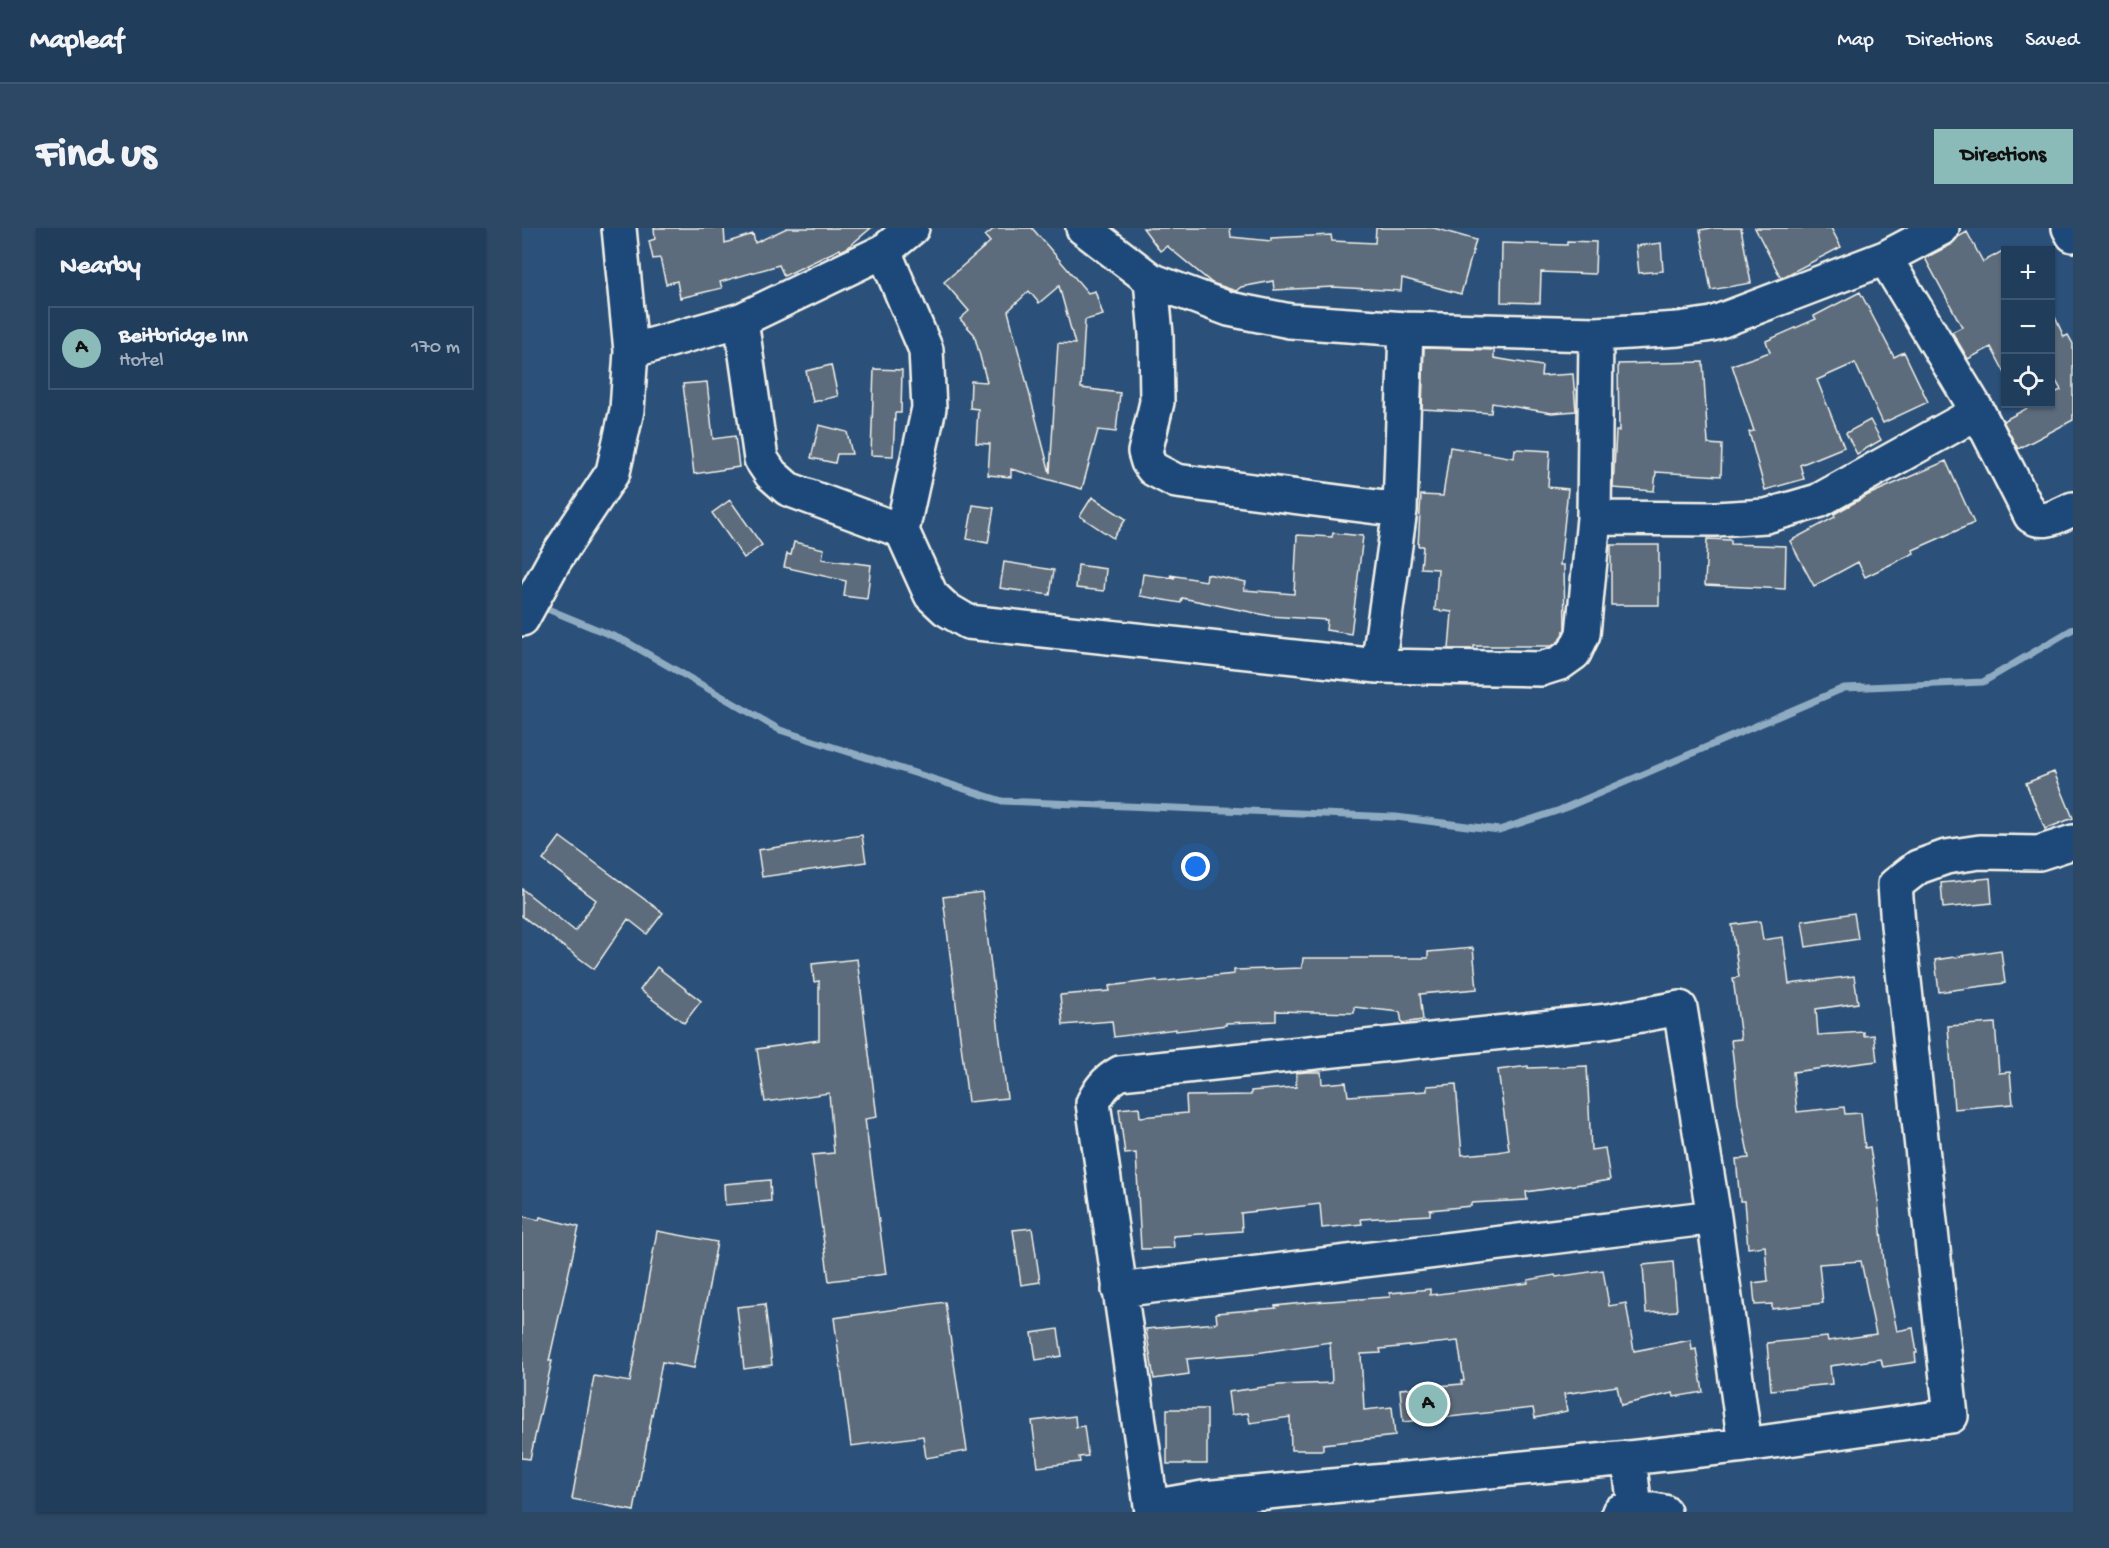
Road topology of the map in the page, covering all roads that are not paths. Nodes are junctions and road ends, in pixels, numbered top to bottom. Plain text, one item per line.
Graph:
1 (619, 228) edge
2 (912, 228) edge
3 (1083, 228) edge
4 (1942, 228) edge
5 (2069, 228) edge
6 (2073, 235) edge
7 (884, 251) junction
8 (1885, 258) junction
9 (1151, 280) junction
10 (741, 320) junction
11 (1406, 329) junction
12 (1596, 334) junction
13 (631, 351) junction
14 (1978, 412) junction
15 (2073, 508) edge
16 (1400, 510) junction
17 (1594, 518) junction
18 (902, 531) junction
19 (523, 618) edge
20 (1378, 666) junction
21 (2073, 842) edge
22 (1714, 1217) junction
23 (1119, 1290) junction
24 (1745, 1445) junction
25 (1629, 1458) junction
26 (1152, 1509) edge
27 (1639, 1511) edge

1 - 13 street
2 - 7 street
3 - 9 street
4 - 8 street
5 - 6 street
7 - 10 street
7 - 18 street
8 - 12 street
8 - 14 street
9 - 11 street
9 - 16 street
10 - 13 street
10 - 18 street
11 - 12 street
11 - 16 street
12 - 17 street
13 - 19 street
14 - 15 street
14 - 17 street
16 - 20 street
17 - 20 street
18 - 20 street
21 - 24 street
22 - 23 street
22 - 23 street
22 - 24 street
23 - 26 street
24 - 25 street
25 - 26 street
25 - 27 street

